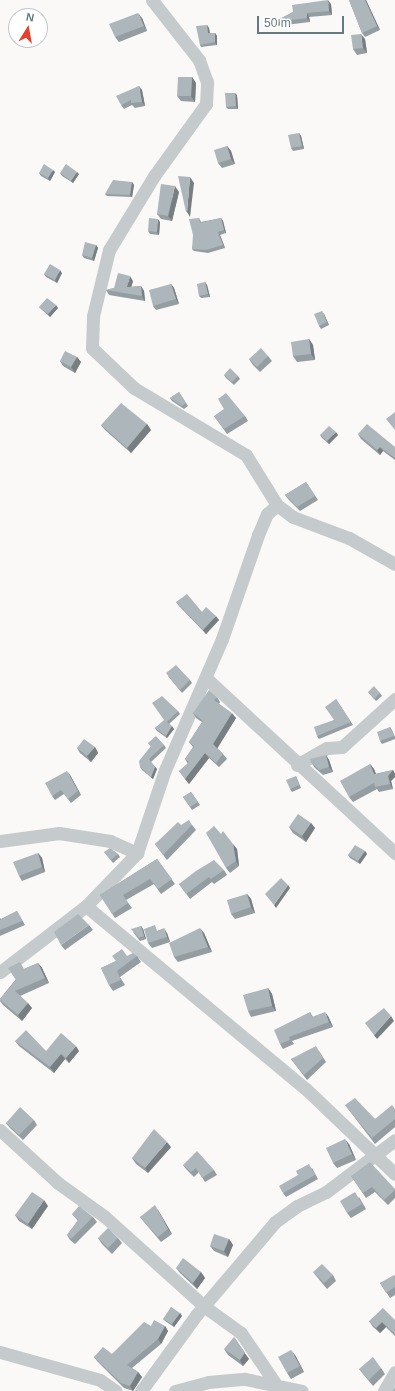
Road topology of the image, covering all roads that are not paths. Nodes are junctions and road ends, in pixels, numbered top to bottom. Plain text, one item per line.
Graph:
1 (152, 0) edge
2 (277, 505) junction
3 (395, 564) edge
4 (206, 678) junction
5 (395, 699) edge
6 (297, 766) junction
7 (0, 841) edge
8 (137, 853) junction
9 (395, 853) edge
10 (86, 906) junction
11 (0, 972) edge
12 (0, 1130) edge
13 (395, 1140) edge
14 (374, 1157) junction
15 (395, 1174) edge
16 (206, 1307) junction
17 (0, 1352) edge
18 (395, 1372) edge
19 (275, 1383) junction
20 (116, 1391) edge
21 (141, 1391) edge
22 (175, 1391) edge
23 (302, 1391) edge
24 (384, 1391) edge

1 - 2 street
2 - 3 street
2 - 4 street
4 - 6 street
4 - 8 street
5 - 6 street
6 - 9 street
7 - 8 street
8 - 10 street
10 - 11 street
10 - 14 street
12 - 16 street
13 - 14 street
14 - 15 street
14 - 16 street
16 - 19 street
16 - 21 street
17 - 20 street
18 - 24 street
19 - 22 street
19 - 23 street

